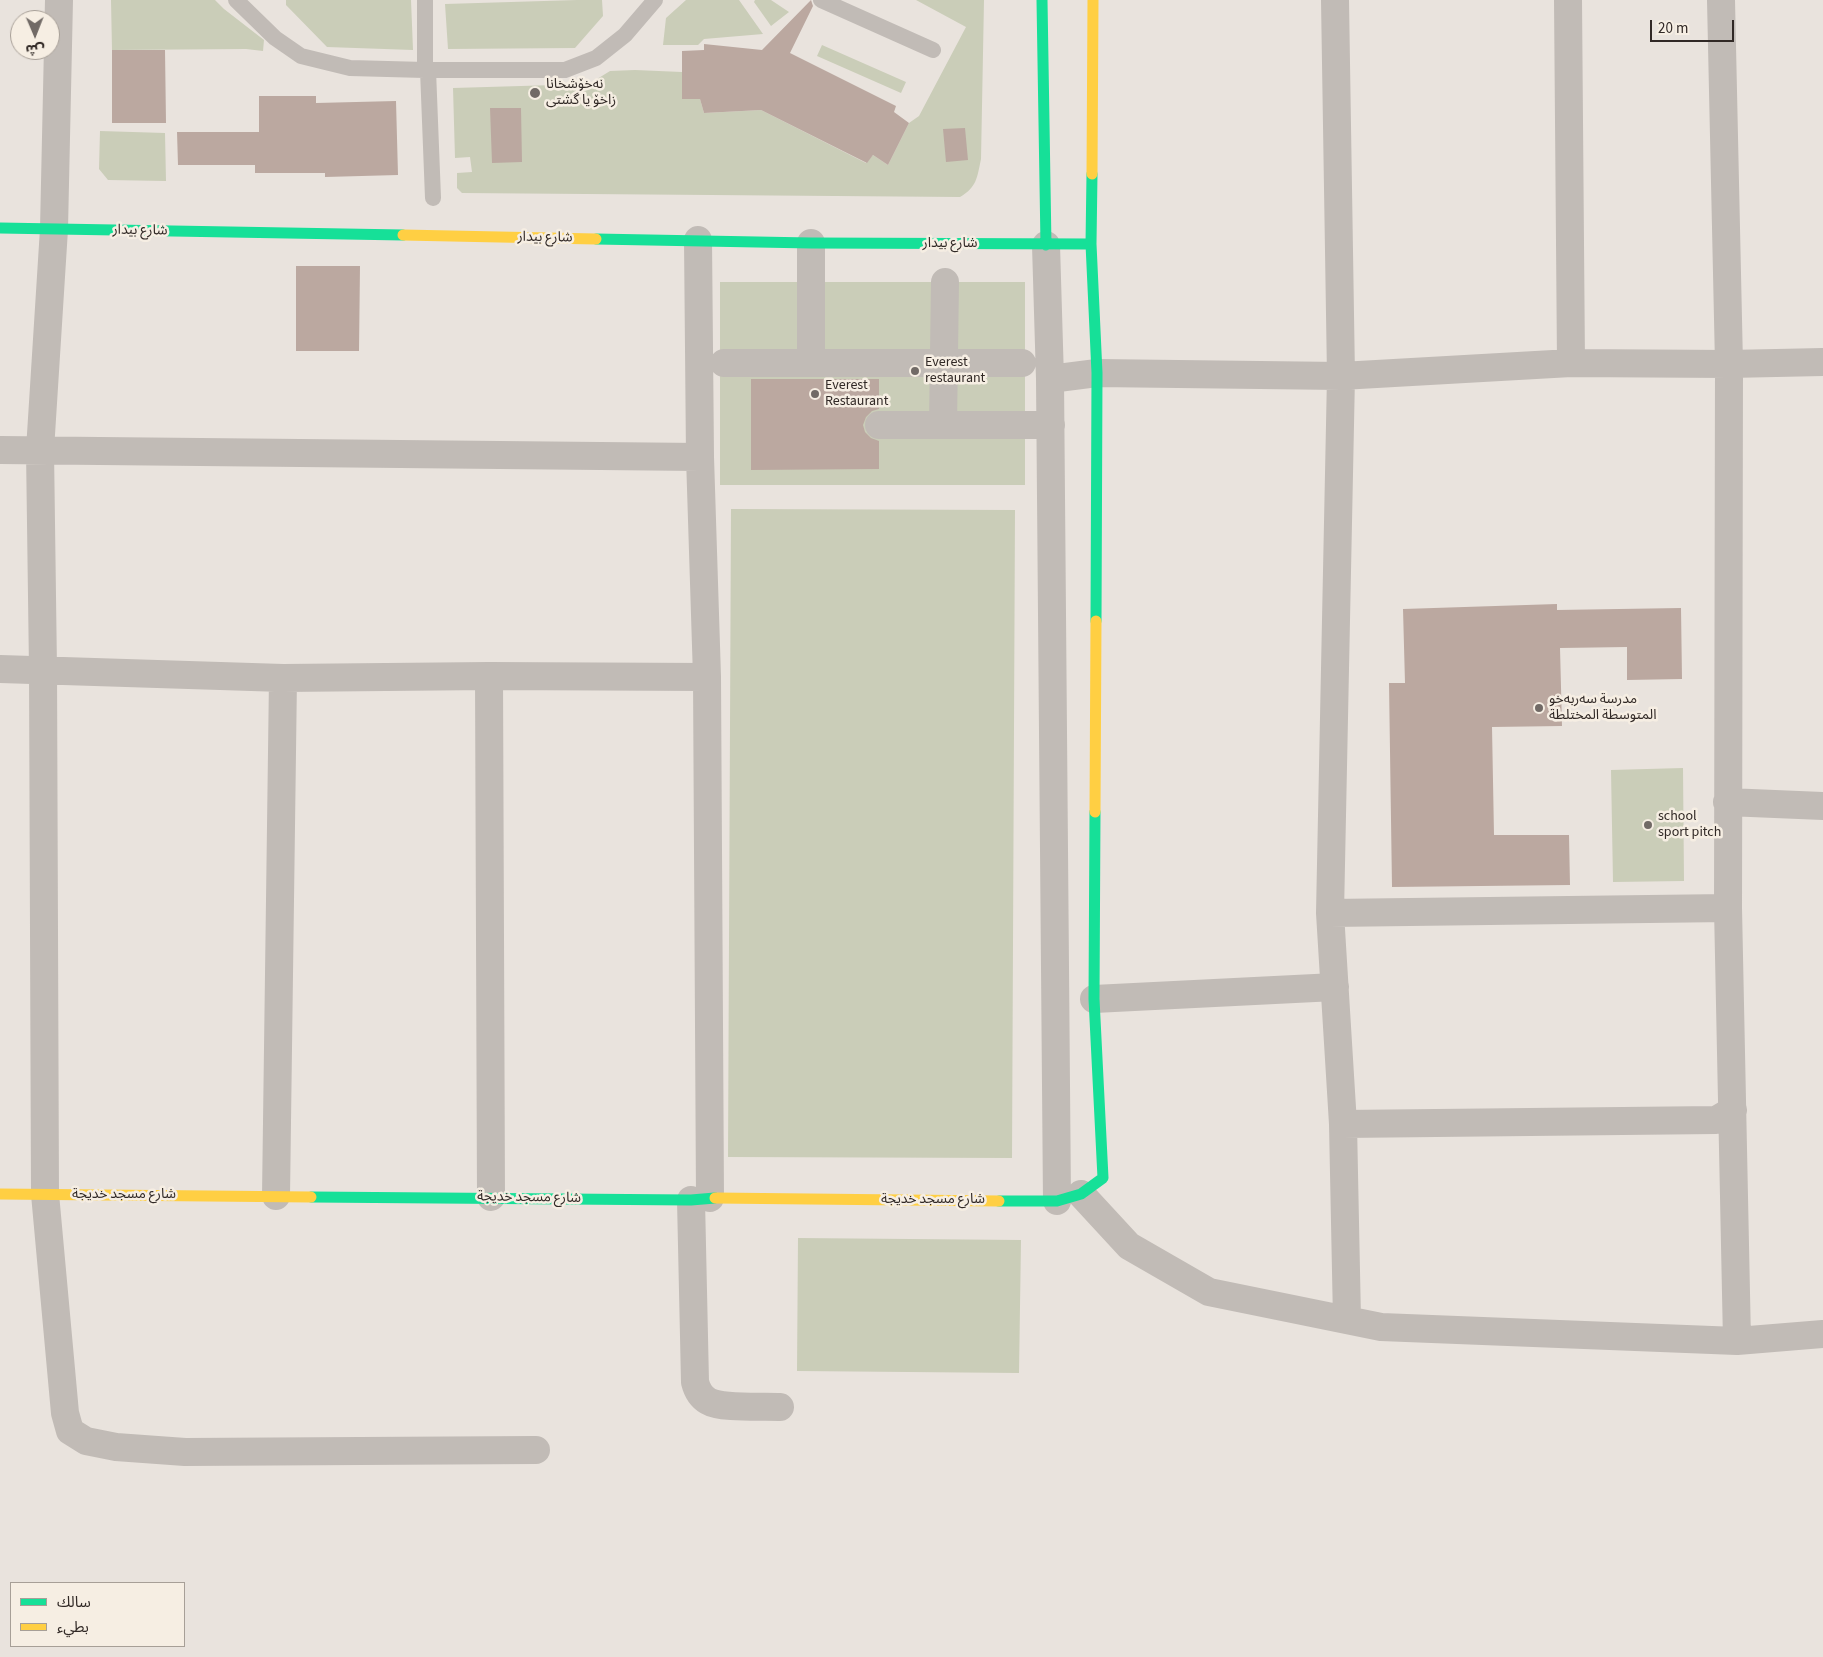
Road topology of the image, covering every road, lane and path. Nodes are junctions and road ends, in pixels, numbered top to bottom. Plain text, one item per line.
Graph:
1 (59, 0) edge
2 (236, 0) edge
3 (425, 0) edge
4 (655, 0) edge
5 (822, 0) edge
6 (1042, 0) edge
7 (1093, 0) edge
8 (1335, 0) edge
9 (1568, 0) edge
10 (1721, 0) edge
11 (933, 50) dead end
12 (427, 70) junction
13 (433, 198) dead end
14 (0, 228) edge
15 (54, 229) junction
16 (698, 240) junction
17 (811, 243) junction
18 (1091, 244) junction
19 (1046, 245) junction
20 (945, 282) dead end
21 (1823, 362) edge
22 (724, 363) dead end
23 (811, 363) junction
24 (944, 363) junction
25 (1022, 363) dead end
26 (1571, 363) junction
27 (1729, 364) junction
28 (1097, 373) junction
29 (1341, 376) junction
30 (1050, 379) junction
31 (879, 425) dead end
32 (943, 425) junction
33 (1050, 425) junction
34 (0, 450) edge
35 (40, 450) junction
36 (700, 457) junction
37 (0, 669) edge
38 (43, 669) junction
39 (489, 676) junction
40 (706, 677) junction
41 (283, 678) junction
42 (1727, 802) junction
43 (1823, 806) edge
44 (1728, 908) junction
45 (1330, 913) junction
46 (1335, 987) junction
47 (1094, 999) junction
48 (1733, 1110) junction
49 (1343, 1124) junction
50 (0, 1194) edge
51 (46, 1194) junction
52 (276, 1196) junction
53 (491, 1197) junction
54 (1069, 1198) junction
55 (700, 1199) junction
56 (1347, 1320) junction
57 (1823, 1334) edge
58 (1737, 1341) junction
59 (780, 1407) dead end
60 (536, 1450) dead end

1 - 15 street
2 - 12 lane
3 - 12 lane
4 - 12 lane
5 - 11 lane
6 - 19 street
7 - 18 street
8 - 29 street
9 - 26 street
10 - 27 street
12 - 13 lane
14 - 15 street, شارع بيدار
15 - 16 street, شارع بيدار
15 - 35 street
16 - 17 street, شارع بيدار
16 - 36 street
17 - 19 street, شارع بيدار
17 - 23 street
18 - 19 street, شارع بيدار
18 - 28 street
19 - 30 street
20 - 24 street
21 - 27 street
22 - 23 street
23 - 24 street
24 - 25 street
24 - 32 street
26 - 27 street
26 - 29 street
27 - 42 street
28 - 29 street
28 - 30 street
28 - 47 street
29 - 45 street
30 - 33 street
31 - 32 street
32 - 33 street
33 - 54 street
34 - 35 street
35 - 36 street
35 - 38 street
36 - 40 street
37 - 38 street
38 - 41 street
38 - 51 street
39 - 40 street
39 - 41 street
39 - 53 street
40 - 55 street
41 - 52 street
42 - 43 street
42 - 44 street
44 - 45 street
44 - 48 street
45 - 46 street
46 - 47 street
46 - 49 street
47 - 54 street
48 - 49 street
48 - 58 street
49 - 56 street
50 - 51 street, شارع مسجد خديجة
51 - 52 street, شارع مسجد خديجة
51 - 60 street
52 - 53 street, شارع مسجد خديجة
53 - 55 street, شارع مسجد خديجة
54 - 55 street, شارع مسجد خديجة
54 - 56 street
55 - 59 street
56 - 58 street
57 - 58 street

